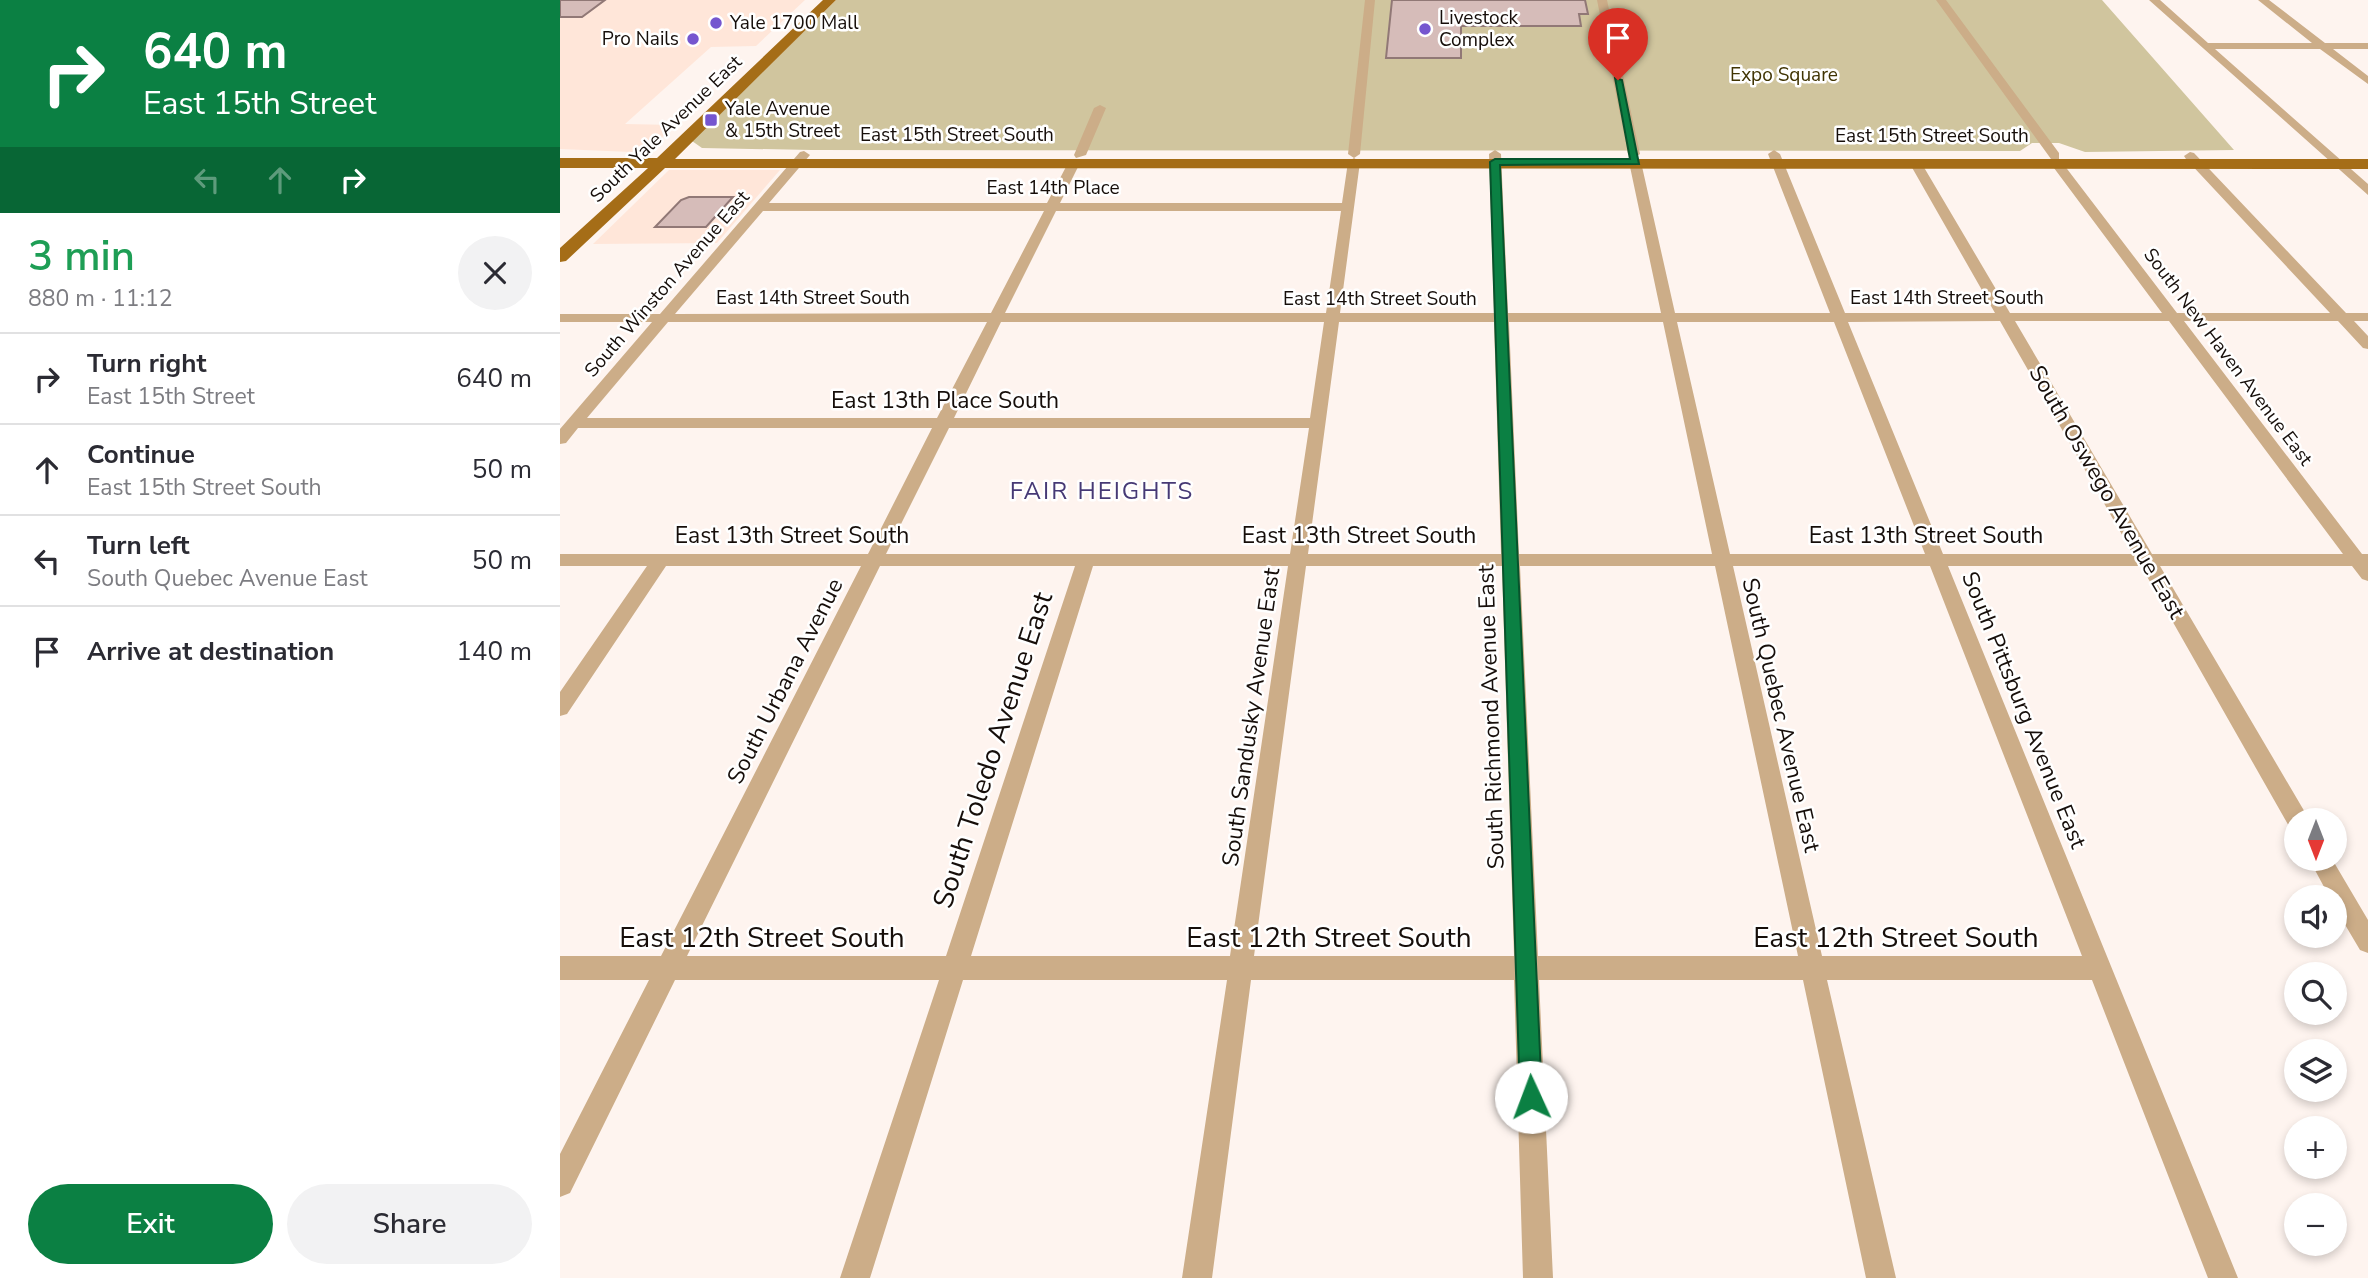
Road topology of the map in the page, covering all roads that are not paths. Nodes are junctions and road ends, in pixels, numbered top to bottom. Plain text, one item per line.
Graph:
1 (815, 0) edge
2 (830, 0) edge
3 (1370, 0) edge
4 (1602, 0) edge
5 (1941, 0) edge
6 (2154, 0) edge
7 (2263, 0) edge
8 (2206, 46) junction
9 (2322, 46) junction
10 (2368, 46) edge
11 (745, 66) junction
12 (762, 66) junction
13 (2368, 81) edge
14 (1100, 108) dead end
15 (560, 156) edge
16 (2368, 156) edge
17 (1354, 158) junction
18 (1495, 158) junction
19 (1634, 158) junction
20 (1775, 158) junction
21 (657, 159) junction
22 (801, 159) junction
23 (1077, 159) junction
24 (1914, 160) junction
25 (2056, 160) junction
26 (2194, 160) junction
27 (2333, 160) junction
28 (560, 163) edge
29 (2368, 164) edge
30 (2368, 191) edge
31 (759, 207) junction
32 (1050, 207) junction
33 (1348, 207) junction
34 (572, 232) junction
35 (590, 232) junction
36 (560, 245) edge
37 (560, 257) edge
38 (995, 317) junction
39 (1837, 317) junction
40 (2006, 317) junction
41 (2174, 317) junction
42 (2342, 317) junction
43 (2368, 317) edge
44 (560, 318) edge
45 (663, 318) junction
46 (1332, 318) junction
47 (1502, 318) junction
48 (1669, 318) junction
49 (2368, 345) edge
50 (574, 423) junction
51 (942, 423) junction
52 (1317, 423) junction
53 (560, 439) edge
54 (874, 559) junction
55 (1297, 559) junction
56 (1509, 559) junction
57 (1721, 559) junction
58 (1935, 559) junction
59 (2145, 559) junction
60 (560, 560) edge
61 (661, 560) junction
62 (1086, 560) junction
63 (2364, 565) edge
64 (560, 708) edge
65 (2290, 808) edge
66 (2328, 872) edge
67 (2368, 942) edge
68 (1812, 967) junction
69 (560, 968) edge
70 (954, 968) junction
71 (1241, 968) junction
72 (1526, 968) junction
73 (2098, 968) junction
74 (667, 969) junction
75 (560, 1183) edge
76 (855, 1278) edge
77 (1197, 1278) edge
78 (1538, 1278) edge
79 (1881, 1278) edge
80 (2222, 1278) edge

1 - 11 main road, South Yale Avenue East
2 - 12 main road, South Yale Avenue East
3 - 17 street, South Sandusky Avenue East
4 - 19 street, South Quebec Avenue East
5 - 25 street, South New Haven Avenue East
6 - 8 street
7 - 9 street
8 - 9 street
8 - 27 street
9 - 10 street
9 - 13 street
11 - 12 main road
11 - 21 main road, South Yale Avenue East
12 - 21 main road, South Yale Avenue East
14 - 23 street, South Urbana Avenue
15 - 21 main road, East 15th Street South
16 - 27 main road, East 15th Street South
17 - 18 main road, East 15th Street South
17 - 23 main road, East 15th Street South
17 - 33 street, South Sandusky Avenue East
18 - 19 main road, East 15th Street South
18 - 19 main road, East 15th Street South
18 - 47 street, South Richmond Avenue East
19 - 20 main road, East 15th Street South
19 - 48 street, South Quebec Avenue East
20 - 24 main road, East 15th Street South
20 - 39 street, South Pittsburg Avenue East
21 - 22 main road, East 15th Street South
21 - 28 main road, East 15th Street South
21 - 34 main road, South Yale Avenue East
21 - 35 main road, South Yale Avenue East
22 - 23 main road, East 15th Street South
22 - 31 street, South Winston Avenue East
23 - 32 street, South Urbana Avenue
24 - 25 main road, East 15th Street South
24 - 40 street, South Oswego Avenue East
25 - 26 main road, East 15th Street South
25 - 41 street, South New Haven Avenue East
26 - 27 main road, East 15th Street South
26 - 42 street
27 - 29 main road, East 15th Street South
27 - 30 street
31 - 32 street, East 14th Place
31 - 45 street, South Winston Avenue East
32 - 33 street, East 14th Place
32 - 38 street, South Urbana Avenue
33 - 46 street, South Sandusky Avenue East
34 - 35 main road
34 - 36 main road, South Yale Avenue East
35 - 37 main road, South Yale Avenue East
38 - 45 street, East 14th Street South
38 - 46 street, East 14th Street South
38 - 51 street, South Urbana Avenue
39 - 40 street, East 14th Street South
39 - 48 street, East 14th Street South
39 - 58 street, South Pittsburg Avenue East
40 - 41 street, East 14th Street South
40 - 59 street, South Oswego Avenue East
41 - 42 street, East 14th Street South
41 - 63 street, South New Haven Avenue East
42 - 43 street, East 14th Street South
42 - 49 street
44 - 45 street, East 14th Street South
45 - 50 street, South Winston Avenue East
46 - 47 street, East 14th Street South
46 - 52 street, South Sandusky Avenue East
47 - 48 street, East 14th Street South
47 - 56 street, South Richmond Avenue East
48 - 57 street, South Quebec Avenue East
50 - 51 street, East 13th Place South
50 - 53 street, South Winston Avenue East
51 - 52 street, East 13th Place South
51 - 54 street, South Urbana Avenue
52 - 55 street, South Sandusky Avenue East
54 - 61 street, East 13th Street South
54 - 62 street, East 13th Street South
54 - 74 street, South Urbana Avenue
55 - 56 street, East 13th Street South
55 - 62 street, East 13th Street South
55 - 71 street, South Sandusky Avenue East
56 - 57 street, East 13th Street South
56 - 72 street, South Richmond Avenue East
57 - 58 street, East 13th Street South
57 - 68 street, South Quebec Avenue East
58 - 59 street, East 13th Street South
58 - 73 street, South Pittsburg Avenue East
59 - 63 street, East 13th Street South
59 - 65 street, South Oswego Avenue East
60 - 61 street, East 13th Street South
61 - 64 street
62 - 70 street, South Toledo Avenue East
66 - 67 street
68 - 72 street, East 12th Street South
68 - 73 street, East 12th Street South
68 - 79 street, South Quebec Avenue East
69 - 74 street, East 12th Street South
70 - 71 street, East 12th Street South
70 - 74 street, East 12th Street South
70 - 76 street, South Toledo Avenue East
71 - 72 street, East 12th Street South
71 - 77 street, South Sandusky Avenue East
72 - 78 street, South Richmond Avenue East
73 - 80 street, South Pittsburg Avenue East
74 - 75 street, South Urbana Avenue

